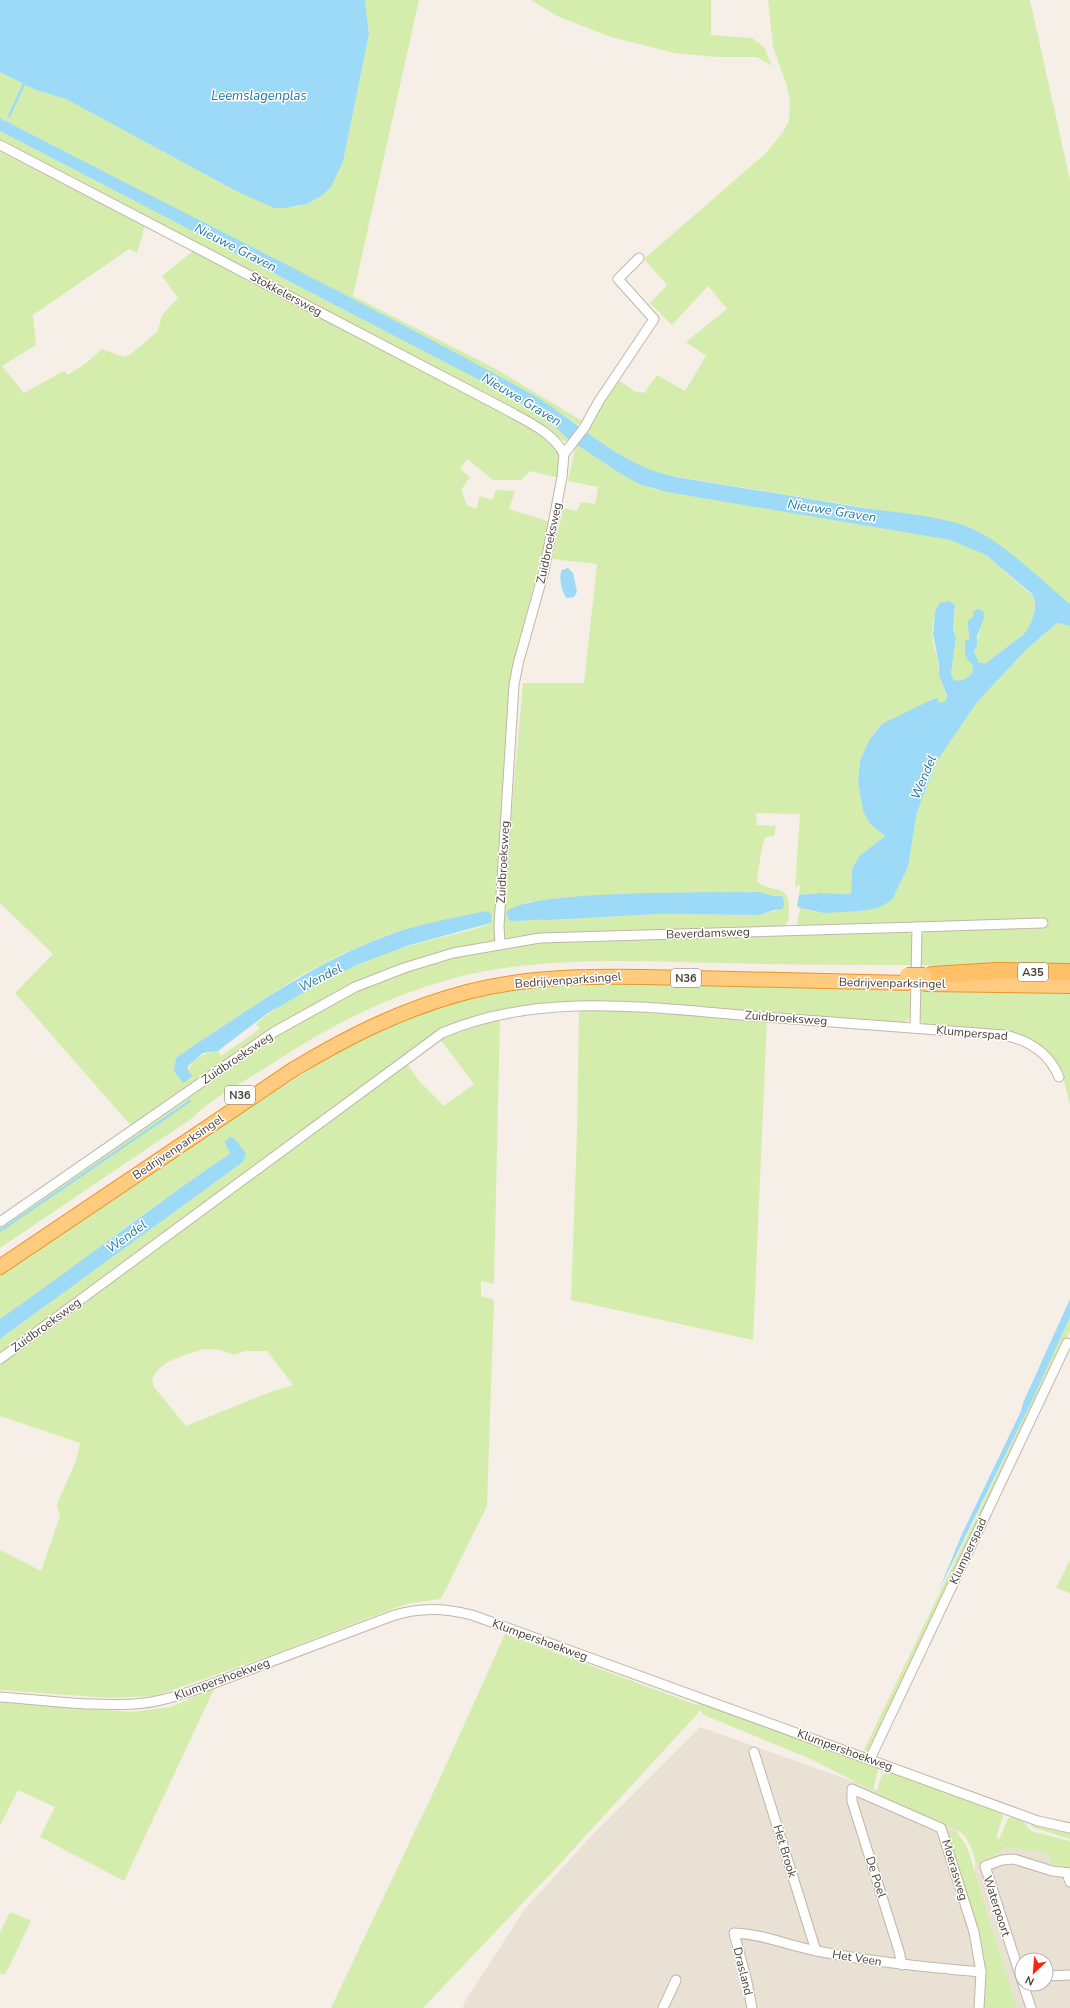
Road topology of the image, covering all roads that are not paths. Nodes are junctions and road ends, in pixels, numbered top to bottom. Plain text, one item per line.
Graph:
1 (0, 145) edge
2 (639, 258) dead end
3 (564, 454) junction
4 (1043, 923) dead end
5 (917, 927) junction
6 (500, 944) junction
7 (1070, 972) edge
8 (927, 978) junction
9 (1070, 978) edge
10 (907, 979) junction
11 (1070, 986) edge
12 (915, 1028) junction
13 (1059, 1077) dead end
14 (0, 1222) edge
15 (0, 1257) edge
16 (0, 1267) edge
17 (1067, 1343) dead end
18 (0, 1359) edge
19 (0, 1697) edge
20 (754, 1752) dead end
21 (870, 1759) junction
22 (852, 1789) joint
23 (1070, 1828) edge
24 (1068, 1873) edge
25 (1070, 1882) edge
26 (734, 1933) joint
27 (816, 1951) junction
28 (1014, 1955) edge
29 (902, 1965) junction
30 (981, 1972) junction
31 (1070, 1975) edge
32 (1054, 1976) edge
33 (676, 1980) dead end
34 (1026, 1992) edge
35 (663, 2008) edge
36 (752, 2008) edge
37 (979, 2008) edge
38 (1031, 2008) edge

1 - 3 street, Stokkelersweg
2 - 3 street
3 - 6 street, Zuidbroeksweg
4 - 5 street, Beverdamsweg
5 - 6 street, Beverdamsweg
5 - 12 street
6 - 14 street, Zuidbroeksweg
7 - 8 highway, A35
8 - 9 highway, Bedrijvenparksingel / N36
8 - 10 highway, Bedrijvenparksingel / N36, bridge
8 - 11 highway, Bedrijvenparksingel / N36
10 - 15 highway, Bedrijvenparksingel / N36
10 - 16 highway, Bedrijvenparksingel / N36
12 - 13 street, Klumperspad
12 - 18 street, Zuidbroeksweg
17 - 21 street, Klumperspad
19 - 21 street, Klumpershoekweg
20 - 27 street, Het Brook
21 - 23 street, Klumpershoekweg
22 - 29 street, De Poel
22 - 30 street, Moerasweg
24 - 25 street
24 - 28 street, Waterpoort
26 - 27 street, Het Veen
26 - 36 street, Drasland
27 - 29 street, Het Veen
29 - 30 street, Het Veen
30 - 37 street, Moerasweg
31 - 32 street
33 - 35 street
34 - 38 street, Waterpoort

